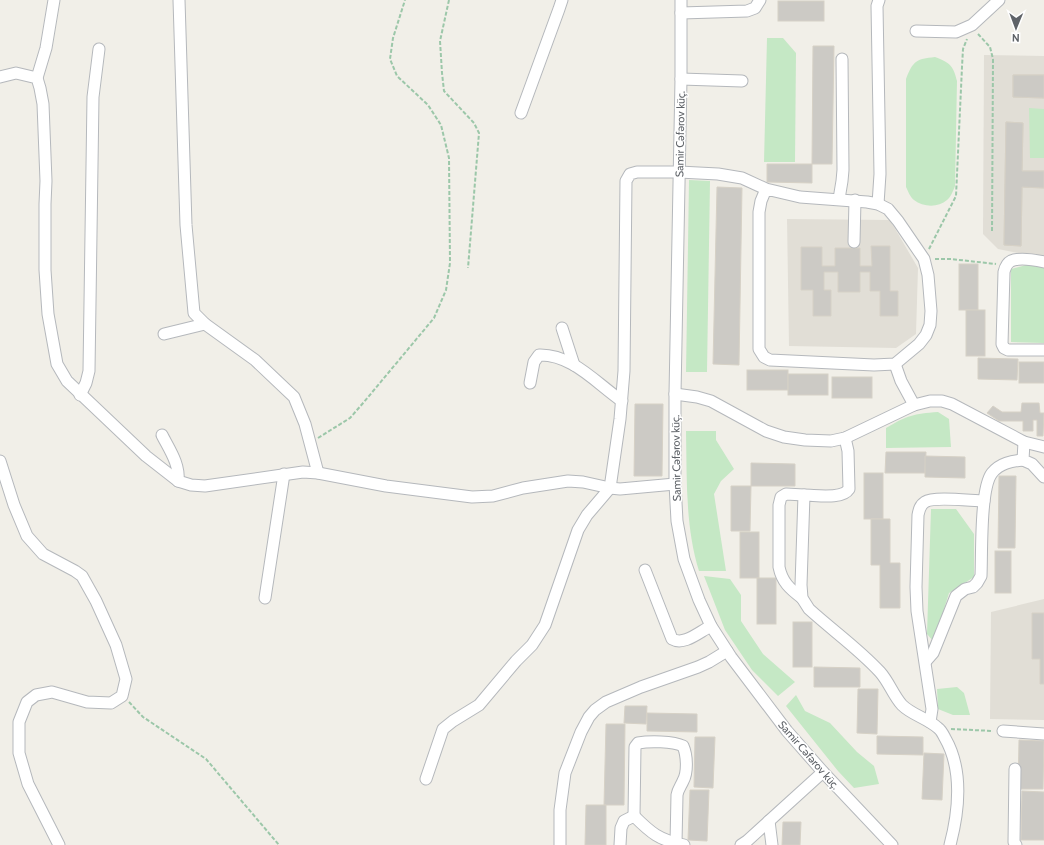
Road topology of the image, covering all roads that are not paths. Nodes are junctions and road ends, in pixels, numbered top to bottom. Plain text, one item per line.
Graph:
1 (54, 0) edge
2 (179, 0) edge
3 (562, 0) edge
4 (681, 0) edge
5 (760, 0) edge
6 (879, 0) edge
7 (999, 0) edge
8 (681, 13) junction
9 (916, 31) dead end
10 (99, 49) dead end
11 (842, 59) dead end
12 (0, 77) edge
13 (37, 78) junction
14 (681, 79) junction
15 (742, 81) dead end
16 (521, 113) dead end
17 (679, 172) junction
18 (766, 188) junction
19 (839, 199) junction
20 (855, 200) junction
21 (878, 204) junction
22 (854, 242) dead end
23 (1044, 262) edge
24 (205, 324) junction
25 (562, 328) dead end
26 (164, 334) dead end
27 (1044, 350) edge
28 (895, 364) junction
29 (574, 365) junction
30 (530, 383) dead end
31 (675, 394) junction
32 (80, 395) junction
33 (622, 401) junction
34 (914, 405) junction
35 (162, 435) dead end
36 (845, 438) junction
37 (1024, 442) junction
38 (1044, 447) edge
39 (1023, 460) junction
40 (0, 461) edge
41 (318, 473) junction
42 (284, 474) junction
43 (1044, 477) edge
44 (178, 480) junction
45 (675, 484) junction
46 (610, 488) junction
47 (804, 495) junction
48 (984, 501) junction
49 (645, 570) dead end
50 (265, 598) dead end
51 (802, 598) junction
52 (711, 626) junction
53 (727, 651) junction
54 (926, 660) junction
55 (930, 722) junction
56 (1003, 731) road end
57 (1044, 734) edge
58 (1014, 769) dead end
59 (823, 772) junction
60 (426, 779) dead end
61 (634, 816) junction
62 (769, 822) junction
63 (680, 844) edge
64 (59, 845) edge
65 (560, 845) edge
66 (620, 845) edge
67 (741, 845) edge
68 (772, 845) edge
69 (892, 845) edge
70 (950, 845) edge
71 (1016, 845) edge

1 - 13 street
2 - 24 street
3 - 16 street
4 - 8 street, Samir Cəfərov küç.
5 - 8 street
6 - 21 street
7 - 9 street
8 - 14 street, Samir Cəfərov küç.
10 - 32 street
11 - 19 street
12 - 13 street
13 - 32 street
14 - 15 street
14 - 17 street, Samir Cəfərov küç.
17 - 18 street
17 - 31 street, Samir Cəfərov küç.
17 - 33 street
18 - 19 street
18 - 28 street
19 - 20 street
20 - 21 street
20 - 22 street
21 - 28 street
23 - 27 street
24 - 26 street
24 - 41 street
25 - 29 street
28 - 34 street
29 - 30 street
29 - 33 street
31 - 36 street
31 - 45 street, Samir Cəfərov küç.
32 - 44 street
33 - 46 street
34 - 36 street
34 - 37 street
35 - 44 street
36 - 47 street
37 - 38 street
37 - 39 street
39 - 43 street
39 - 48 street
40 - 64 street
41 - 42 street
41 - 46 street
42 - 44 street
42 - 50 street
45 - 46 street
45 - 52 street, Samir Cəfərov küç.
46 - 60 street
47 - 51 street
47 - 51 street
48 - 54 street
48 - 54 street
49 - 52 street
51 - 55 street
52 - 53 street, Samir Cəfərov küç.
53 - 59 street, Samir Cəfərov küç.
53 - 65 street
54 - 55 street
55 - 70 street
56 - 57 street
58 - 71 street
59 - 62 street
59 - 69 street, Samir Cəfərov küç.
61 - 63 street
61 - 63 street
61 - 66 street
62 - 67 street
62 - 68 street

